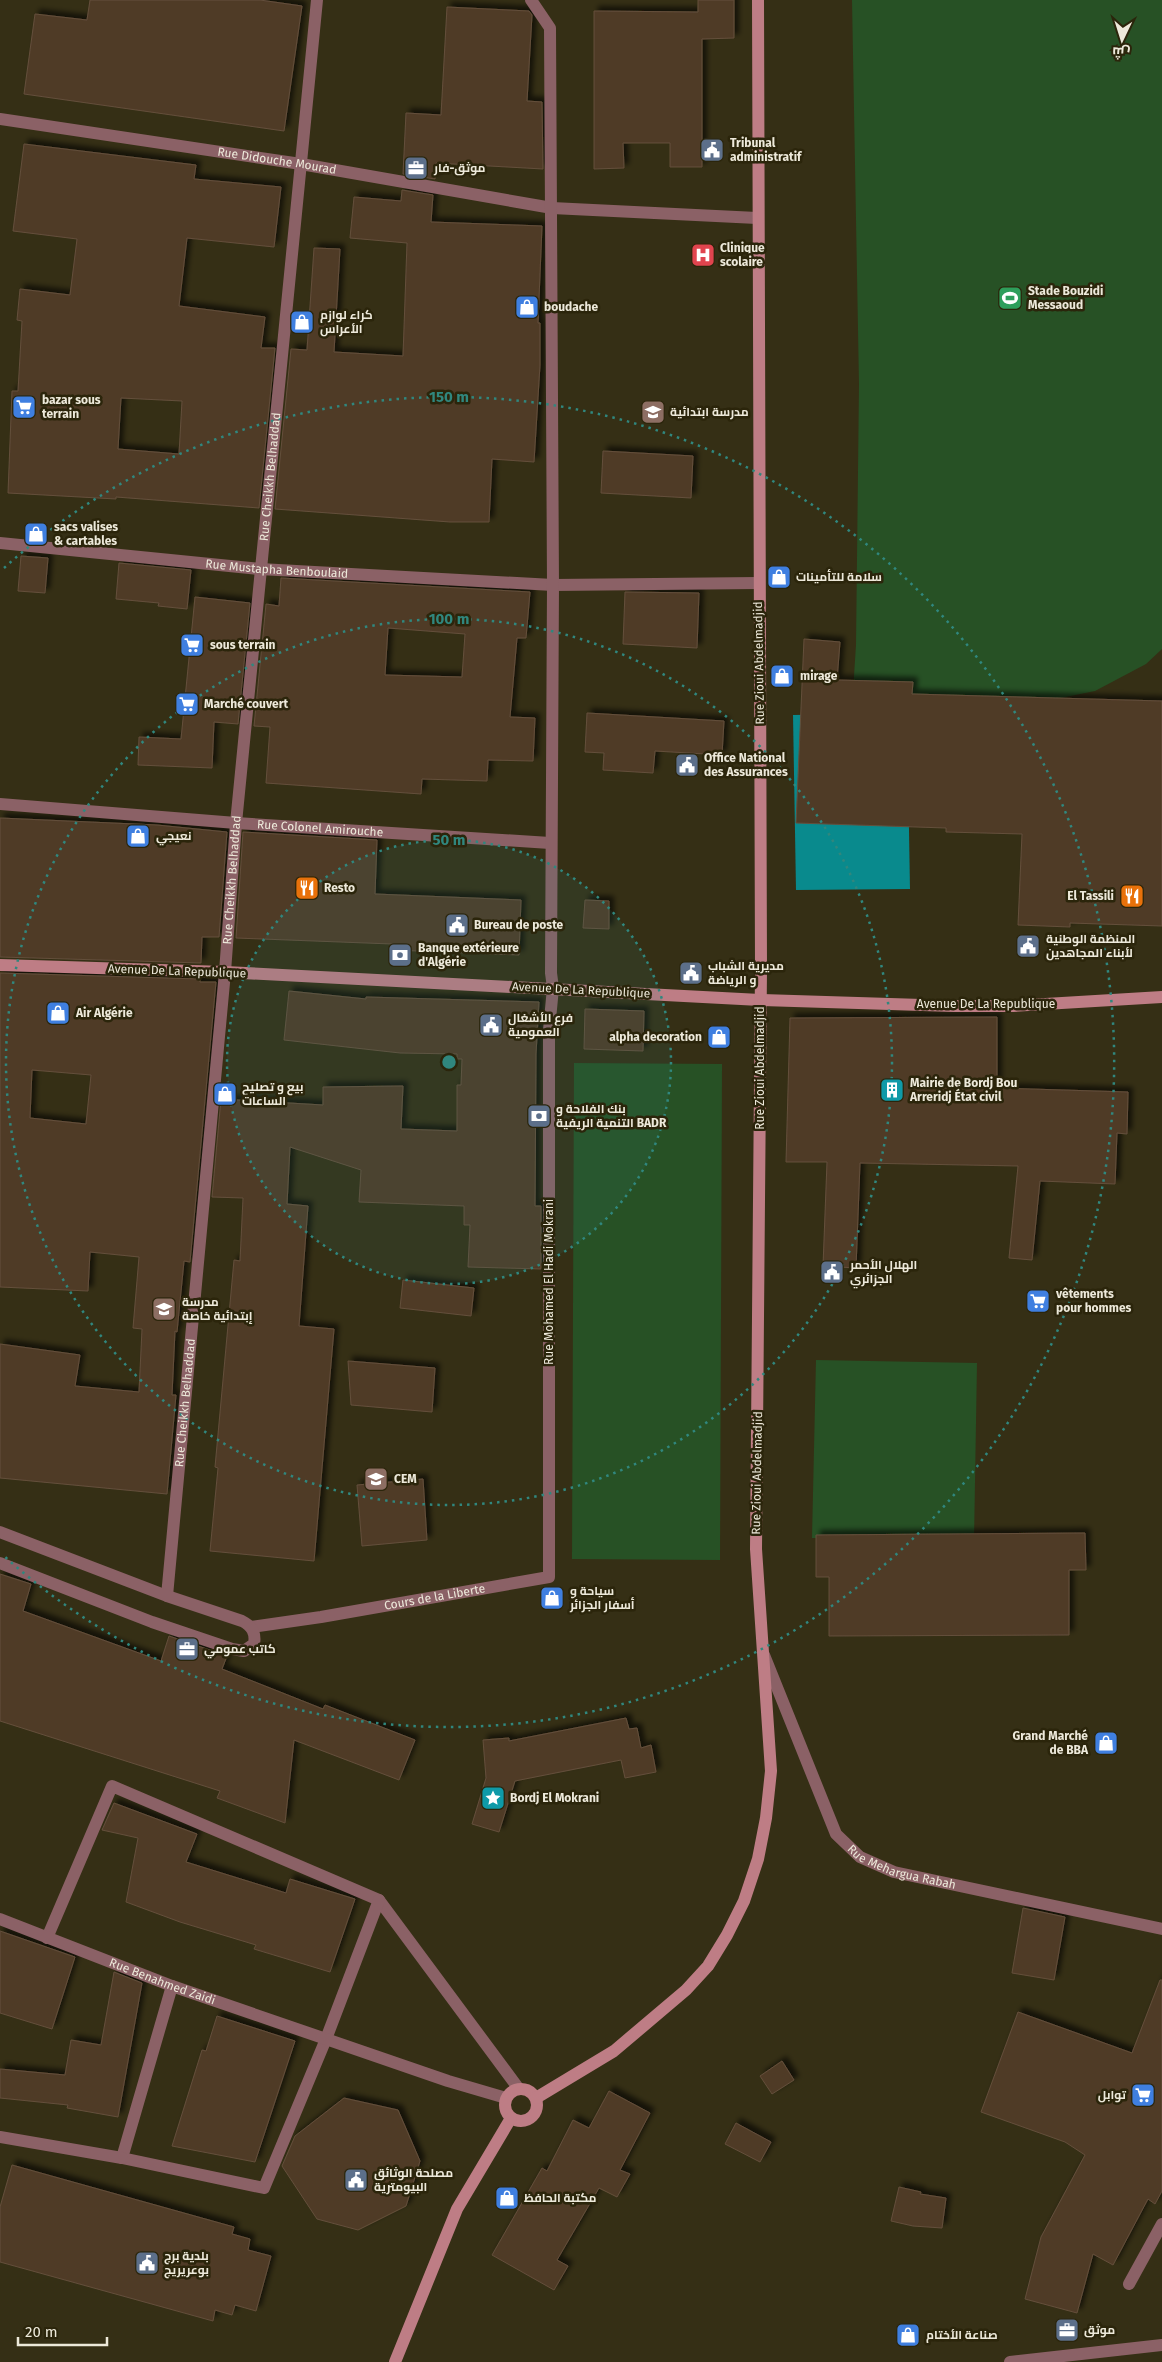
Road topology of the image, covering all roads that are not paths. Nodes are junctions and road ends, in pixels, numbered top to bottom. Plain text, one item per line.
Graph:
1 (317, 0) edge
2 (531, 0) edge
3 (758, 0) edge
4 (0, 119) edge
5 (301, 164) junction
6 (552, 208) junction
7 (757, 218) junction
8 (0, 543) edge
9 (260, 569) junction
10 (758, 583) junction
11 (553, 585) junction
12 (0, 804) edge
13 (236, 823) junction
14 (550, 844) junction
15 (0, 965) edge
16 (225, 972) junction
17 (553, 988) junction
18 (1162, 997) edge
19 (760, 1000) junction
20 (0, 1532) edge
21 (0, 1563) edge
22 (549, 1577) joint
23 (167, 1596) junction
24 (251, 1627) junction
25 (764, 1655) junction
26 (379, 1900) junction
27 (0, 1919) edge
28 (1162, 1929) edge
29 (47, 1938) junction
30 (172, 1986) junction
31 (326, 2039) junction
32 (519, 2088) junction
33 (506, 2098) junction
34 (536, 2098) junction
35 (511, 2118) junction
36 (0, 2137) edge
37 (122, 2158) junction
38 (1162, 2224) edge
39 (1128, 2284) dead end
40 (1162, 2345) edge
41 (395, 2362) edge
42 (1010, 2362) edge

1 - 5 street, Rue Cheikkh Belhaddad
2 - 6 street, Rue Mohamed El Hadi Mokrani
3 - 7 main road, Rue Zioui Abdelmadjid
4 - 5 street, Rue Didouche Mourad
5 - 6 street, Rue Didouche Mourad
5 - 9 street, Rue Cheikkh Belhaddad
6 - 7 street, Rue Didouche Mourad
6 - 11 street, Rue Mohamed El Hadi Mokrani
7 - 10 main road, Rue Zioui Abdelmadjid
8 - 9 street, Rue Mustapha Benboulaid
9 - 11 street, Rue Mustapha Benboulaid
9 - 13 street, Rue Cheikkh Belhaddad
10 - 11 street, Rue Mustapha Benboulaid
10 - 19 main road, Rue Zioui Abdelmadjid
11 - 14 street, Rue Mohamed El Hadi Mokrani
12 - 13 street, Rue Colonel Amirouche
13 - 14 street, Rue Colonel Amirouche
13 - 16 street, Rue Cheikkh Belhaddad
14 - 17 street, Rue Mohamed El Hadi Mokrani
15 - 16 main road, Avenue De La Republique
16 - 17 main road, Avenue De La Republique
16 - 23 street, Rue Cheikkh Belhaddad
17 - 19 main road, Avenue De La Republique
17 - 22 street, Rue Mohamed El Hadi Mokrani
18 - 19 main road, Avenue De La Republique
19 - 25 main road, Rue Zioui Abdelmadjid
20 - 23 street
21 - 24 street
22 - 24 street, Cours de la Liberte
23 - 24 street
25 - 28 street, Rue Mehargua Rabah
25 - 34 main road, Rue Zioui Abdelmadjid
26 - 29 street
26 - 31 street
26 - 32 street
27 - 29 street, Rue Benahmed Zaidi
29 - 30 street, Rue Benahmed Zaidi
30 - 31 street, Rue Benahmed Zaidi
30 - 37 street
31 - 33 street, Rue Benahmed Zaidi
31 - 37 street
32 - 33 main road
32 - 34 main road
33 - 35 main road
34 - 35 main road
35 - 41 main road
36 - 37 street
38 - 39 street
40 - 42 street

